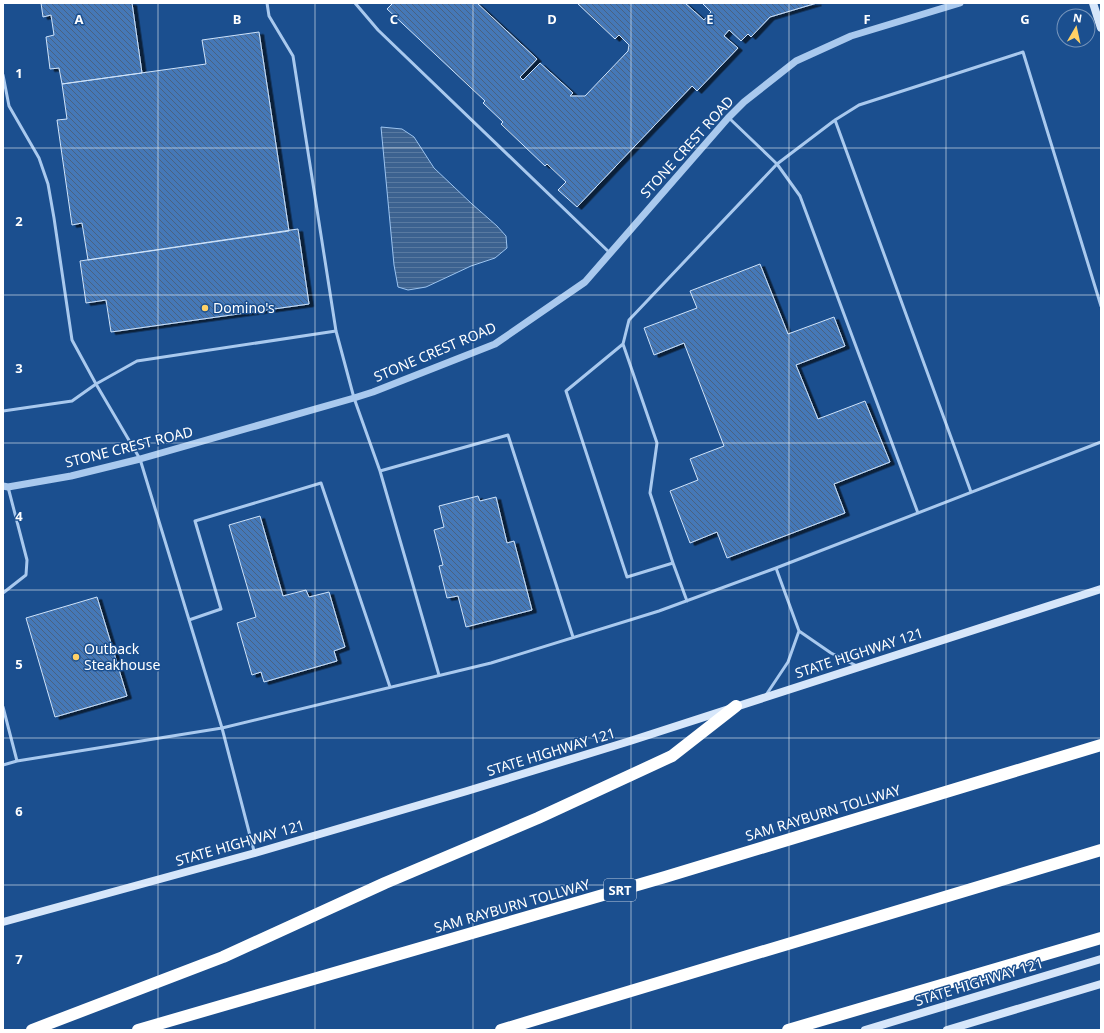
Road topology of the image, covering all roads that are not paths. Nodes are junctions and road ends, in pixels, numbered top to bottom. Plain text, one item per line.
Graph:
1 (267, 3) edge
2 (355, 3) edge
3 (960, 3) edge
4 (1093, 3) edge
5 (1101, 28) edge
6 (3, 75) edge
7 (728, 118) junction
8 (835, 120) junction
9 (777, 164) junction
10 (611, 254) junction
11 (1101, 306) edge
12 (336, 331) junction
13 (622, 344) junction
14 (96, 384) junction
15 (354, 398) junction
16 (3, 412) edge
17 (1101, 442) edge
18 (140, 459) junction
19 (380, 471) junction
20 (6, 486) edge
21 (971, 492) junction
22 (918, 513) junction
23 (673, 563) junction
24 (776, 568) junction
25 (1101, 589) edge
26 (3, 593) edge
27 (687, 601) junction
28 (189, 620) junction
29 (799, 631) junction
30 (573, 638) junction
31 (858, 667) junction
32 (439, 675) junction
33 (390, 687) junction
34 (764, 697) junction
35 (736, 706) junction
36 (3, 707) edge
37 (222, 728) junction
38 (1101, 744) edge
39 (17, 761) junction
40 (3, 765) edge
41 (1101, 850) edge
42 (255, 853) junction
43 (3, 922) edge
44 (1101, 938) edge
45 (1101, 960) edge
46 (1101, 984) edge
47 (32, 1030) edge
48 (138, 1030) edge
49 (501, 1030) edge
50 (788, 1030) edge
51 (865, 1030) edge
52 (947, 1030) edge

1 - 12 lane
2 - 10 lane
3 - 7 street, STONE CREST ROAD
4 - 5 main road
6 - 14 lane
7 - 9 lane
7 - 10 street, STONE CREST ROAD
8 - 9 lane
8 - 11 lane
8 - 21 lane
9 - 13 lane
9 - 22 lane
10 - 15 street, STONE CREST ROAD
12 - 14 lane
12 - 15 lane
13 - 23 lane
13 - 23 lane
14 - 16 lane
14 - 18 lane
15 - 18 street, STONE CREST ROAD
15 - 19 lane
17 - 21 lane
18 - 20 street, STONE CREST ROAD
18 - 28 lane
19 - 30 lane
19 - 32 lane
20 - 26 lane
21 - 22 lane
22 - 24 lane
23 - 27 lane
24 - 27 lane
24 - 29 lane
25 - 31 main road, STATE HIGHWAY 121
27 - 30 lane
28 - 33 lane
28 - 37 lane
29 - 31 lane
29 - 34 lane
30 - 32 lane
31 - 34 main road, STATE HIGHWAY 121
32 - 33 lane
33 - 37 lane
34 - 35 main road, STATE HIGHWAY 121
35 - 42 main road, STATE HIGHWAY 121
35 - 47 highway
36 - 39 lane
37 - 39 lane
37 - 42 lane
38 - 48 highway, SAM RAYBURN TOLLWAY / SRT
39 - 40 lane
41 - 49 highway
42 - 43 main road, STATE HIGHWAY 121
44 - 50 highway
45 - 51 main road, STATE HIGHWAY 121
46 - 52 main road

